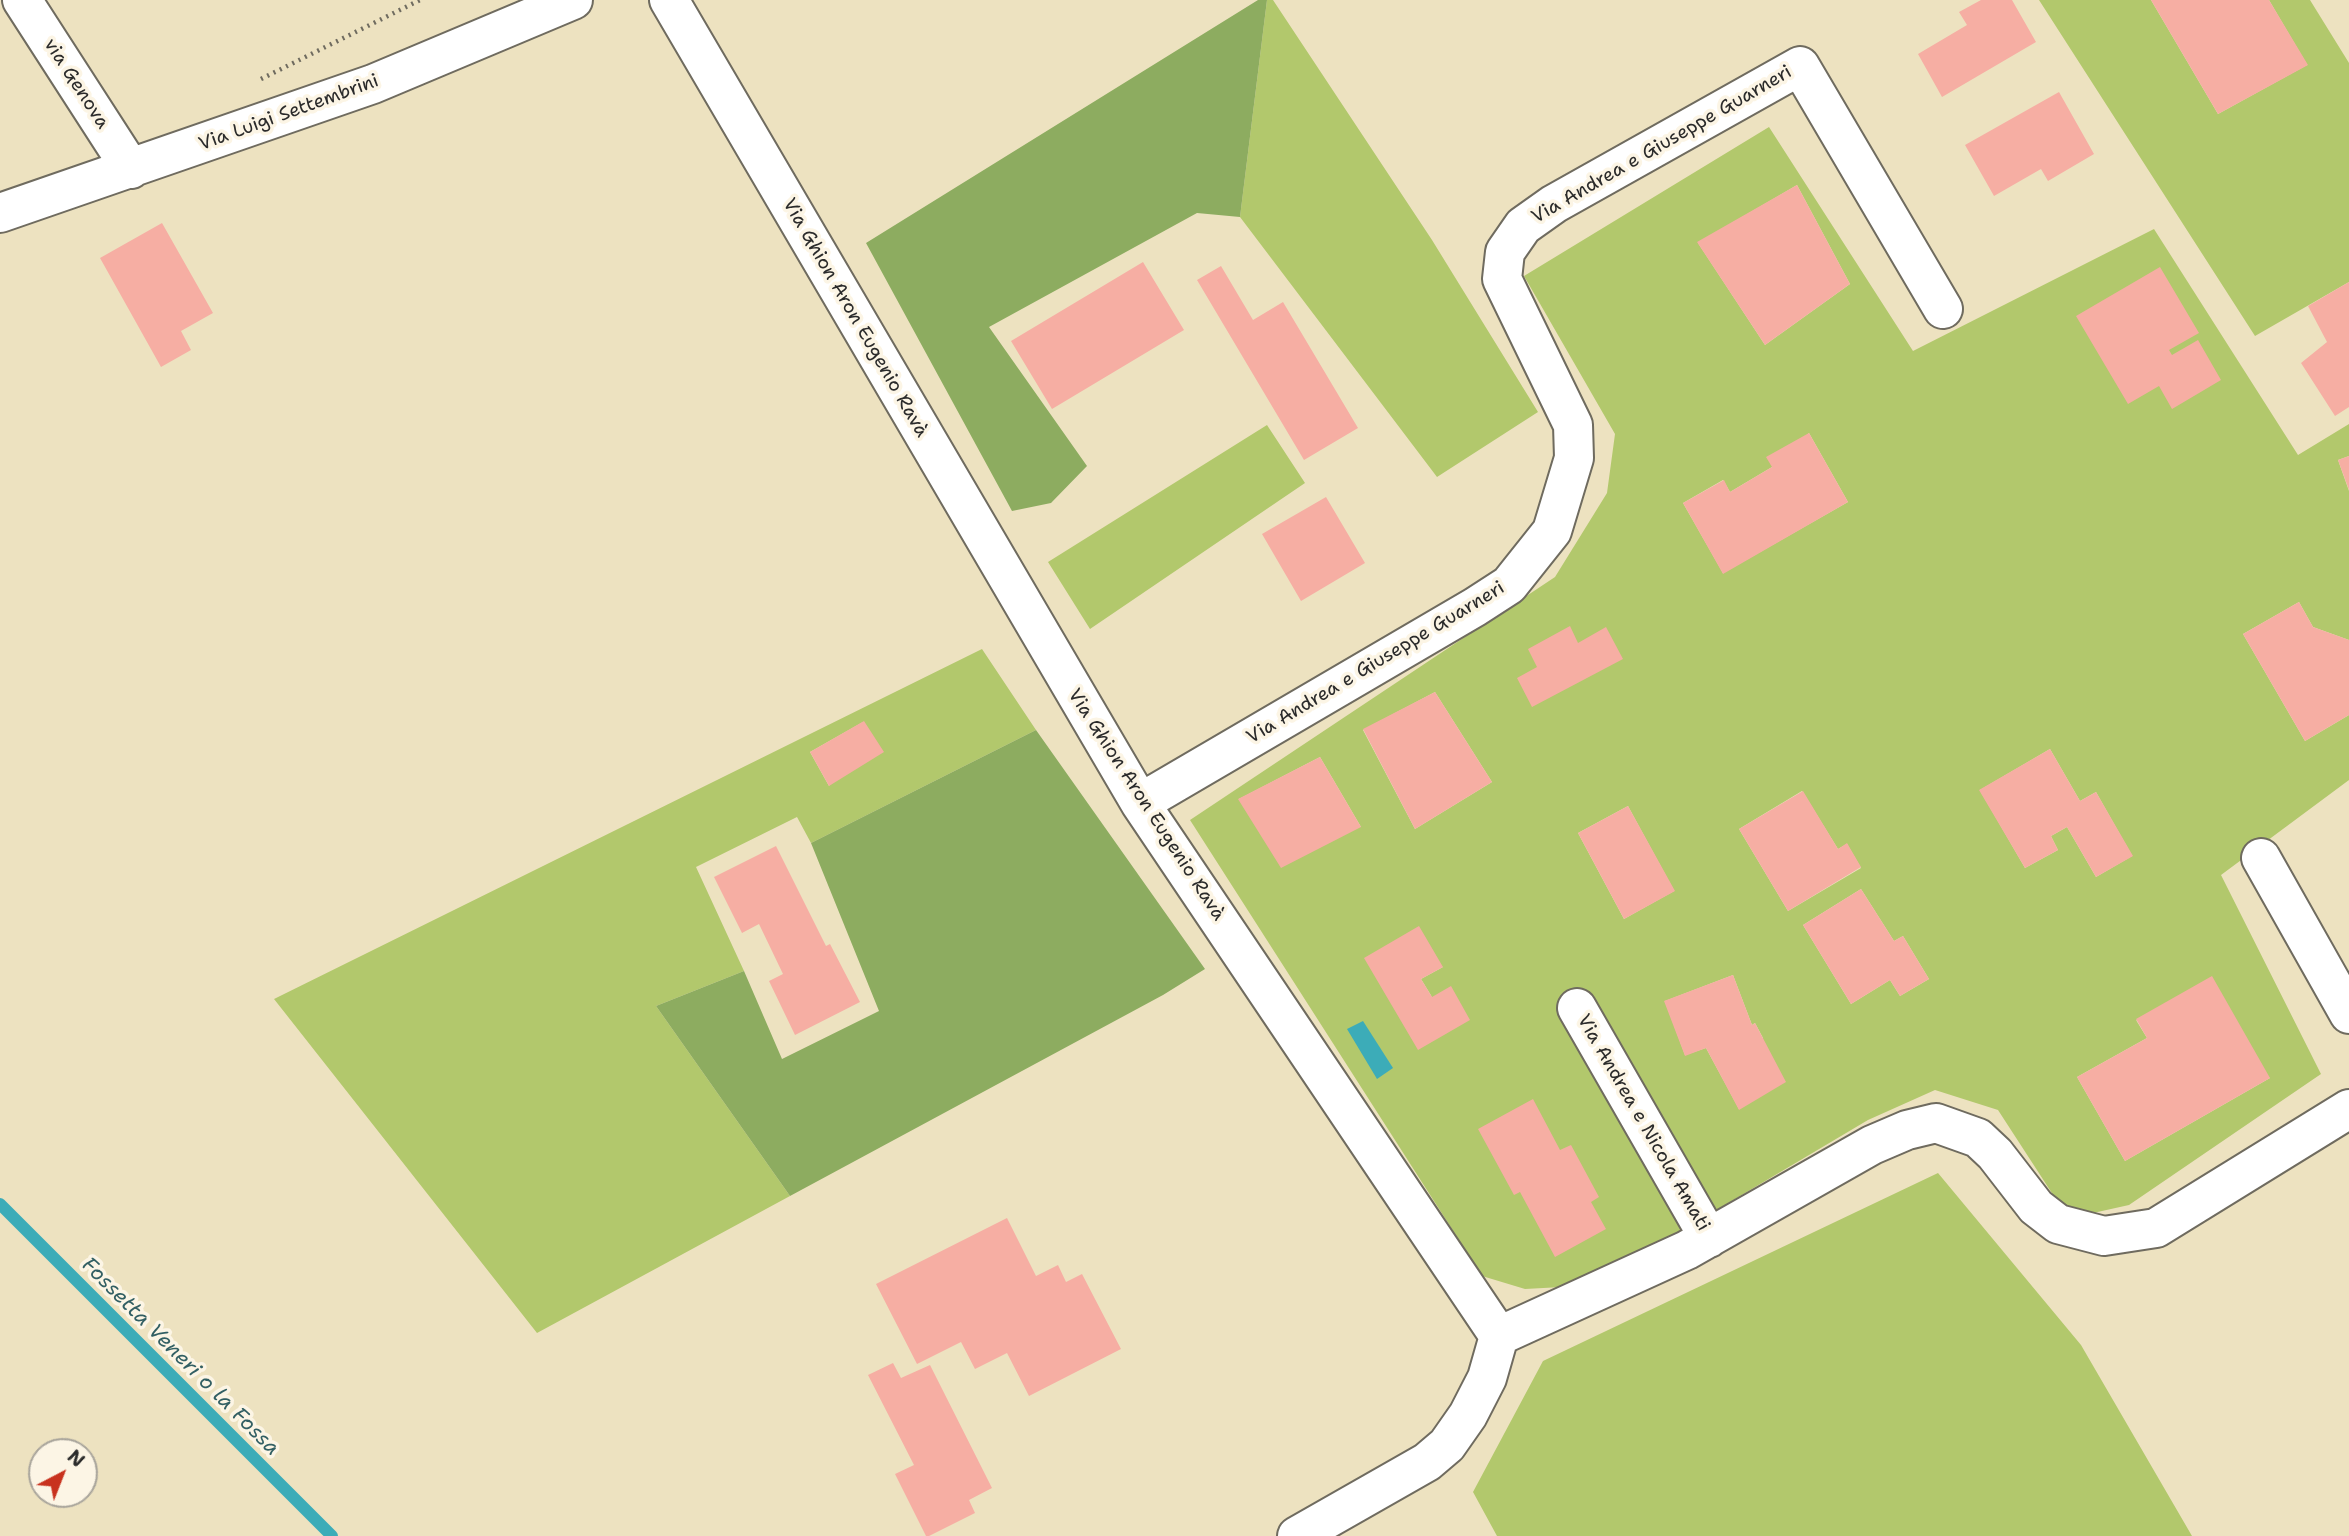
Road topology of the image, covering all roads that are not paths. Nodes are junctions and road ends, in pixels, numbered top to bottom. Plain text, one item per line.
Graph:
1 (22, 0) edge
2 (573, 0) edge
3 (669, 0) edge
4 (131, 169) junction
5 (0, 213) edge
6 (1943, 309) dead end
7 (1140, 803) junction
8 (2261, 858) dead end
9 (1577, 1008) dead end
10 (2349, 1014) edge
11 (2349, 1109) edge
12 (1709, 1238) junction
13 (1499, 1336) junction
14 (1297, 1536) edge

1 - 4 street, via Genova
2 - 4 street, Via Luigi Settembrini
3 - 7 street, Via Ghion Aron Eugenio Ravà
4 - 5 street, Via Luigi Settembrini
6 - 7 street, Via Andrea e Giuseppe Guarneri
7 - 13 street, Via Ghion Aron Eugenio Ravà
8 - 10 street
9 - 12 street, Via Andrea e Nicola Amati
11 - 12 street, Via Andrea e Nicola Amati
12 - 13 street, Via Andrea e Nicola Amati
13 - 14 street

